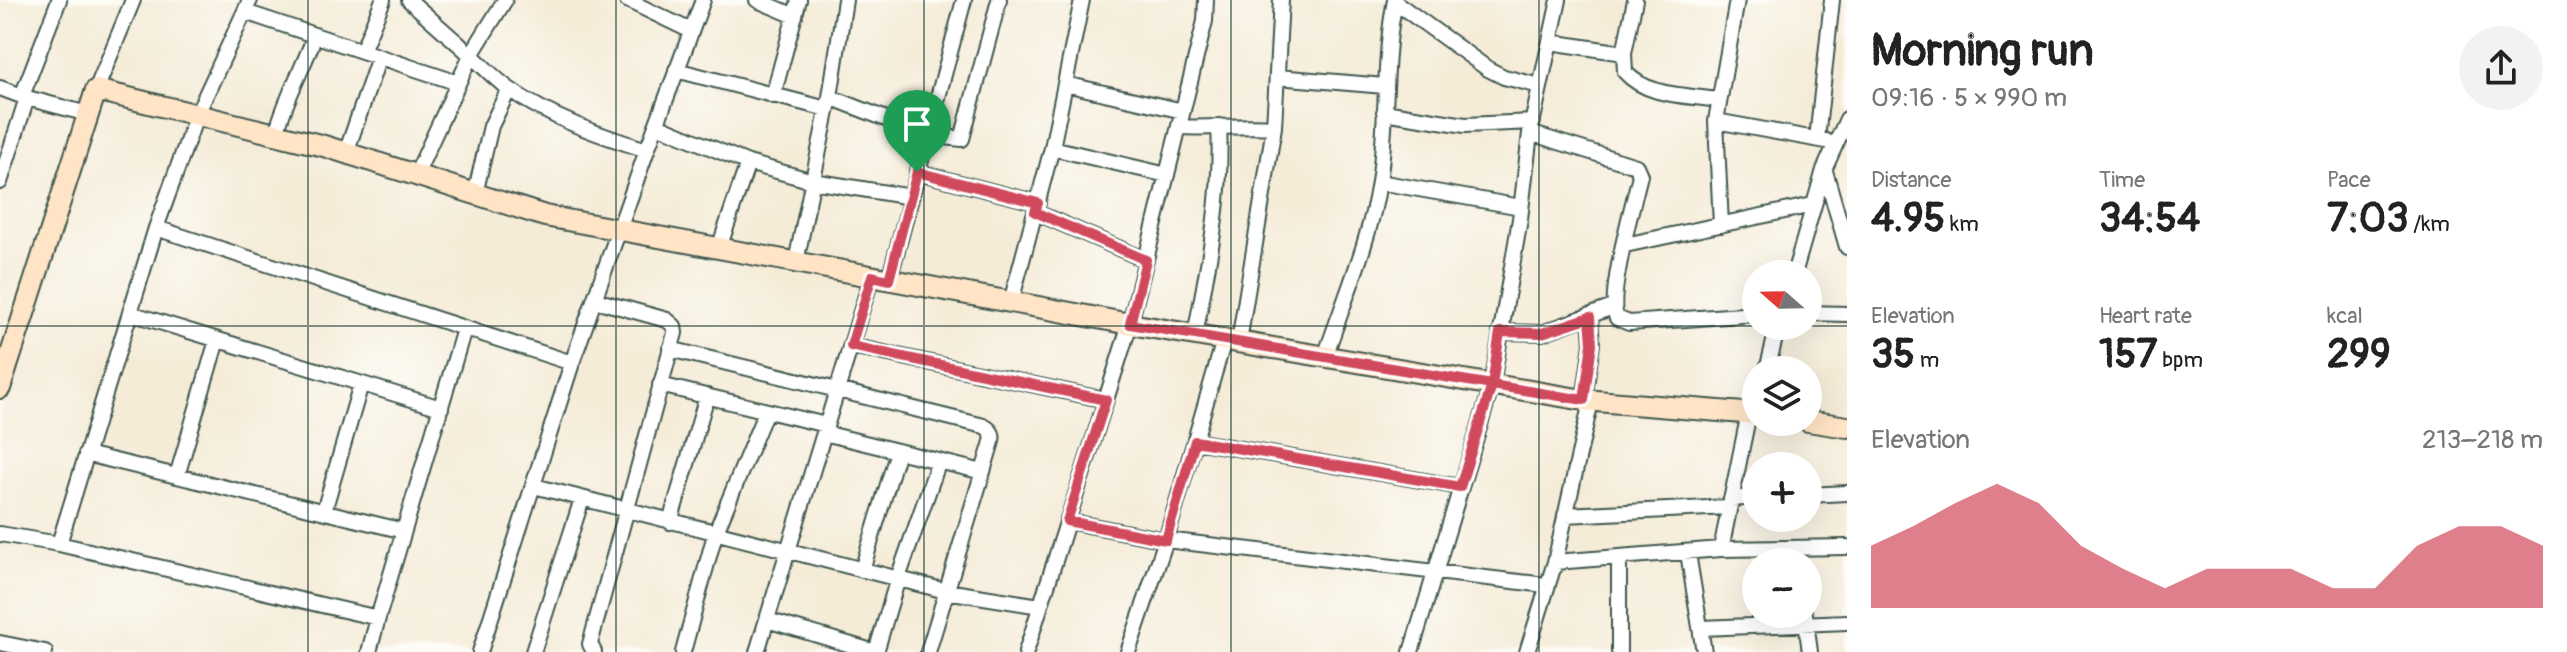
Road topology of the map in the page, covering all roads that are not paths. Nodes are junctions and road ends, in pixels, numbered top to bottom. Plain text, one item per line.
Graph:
1 (59, 0) edge
2 (133, 0) edge
3 (383, 0) edge
4 (409, 0) edge
5 (505, 0) edge
6 (627, 0) edge
7 (703, 0) edge
8 (757, 0) edge
9 (799, 0) edge
10 (845, 0) edge
11 (964, 0) edge
12 (999, 0) edge
13 (1082, 0) edge
14 (1206, 0) edge
15 (1281, 0) edge
16 (1559, 0) edge
17 (1635, 0) edge
18 (1737, 0) edge
19 (1832, 0) edge
20 (1395, 1) edge
21 (247, 6) edge
22 (795, 16) junction
23 (691, 31) junction
24 (315, 35) junction
25 (1550, 42) junction
26 (362, 51) junction
27 (1624, 53) junction
28 (471, 55) junction
29 (379, 57) junction
30 (676, 70) junction
31 (1277, 77) junction
32 (458, 83) junction
33 (1065, 84) junction
34 (1385, 86) junction
35 (1540, 86) junction
36 (0, 88) edge
37 (509, 89) junction
38 (96, 90) junction
39 (773, 96) junction
40 (24, 97) junction
41 (1718, 100) junction
42 (829, 103) junction
43 (1183, 111) junction
44 (1384, 112) junction
45 (88, 114) junction
46 (197, 114) junction
47 (1716, 121) junction
48 (657, 125) junction
49 (1219, 126) junction
50 (1179, 127) junction
51 (1274, 127) junction
52 (1532, 128) junction
53 (1843, 132) edge
54 (276, 134) junction
55 (927, 135) junction
56 (1817, 139) junction
57 (1052, 148) junction
58 (647, 150) junction
59 (346, 153) junction
60 (748, 163) junction
61 (1824, 170) junction
62 (917, 172) junction
63 (416, 175) junction
64 (1167, 175) junction
65 (813, 181) junction
66 (0, 182) edge
67 (1379, 182) junction
68 (475, 194) junction
69 (911, 197) junction
70 (1813, 205) junction
71 (1036, 207) junction
72 (1521, 207) junction
73 (1721, 225) junction
74 (156, 228) junction
75 (619, 230) junction
76 (1625, 245) junction
77 (1847, 246) edge
78 (719, 248) junction
79 (1146, 260) junction
80 (1798, 260) edge
81 (796, 262) junction
82 (881, 278) junction
83 (595, 300) junction
84 (1011, 302) junction
85 (1613, 307) junction
86 (130, 313) junction
87 (1822, 313) edge
88 (1847, 314) edge
89 (1742, 315) edge
90 (1590, 317) junction
91 (1130, 324) junction
92 (464, 329) junction
93 (1500, 332) junction
94 (1195, 335) junction
95 (217, 340) junction
96 (1231, 341) junction
97 (851, 346) junction
98 (670, 349) junction
99 (1325, 357) junction
100 (572, 363) junction
101 (361, 384) junction
102 (660, 385) junction
103 (1492, 385) junction
104 (0, 388) edge
105 (837, 389) junction
106 (707, 396) junction
107 (1106, 400) junction
108 (1588, 400) junction
109 (1742, 407) edge
110 (441, 408) junction
111 (766, 411) junction
112 (1822, 423) edge
113 (1847, 427) edge
114 (825, 429) junction
115 (1747, 436) edge
116 (1195, 441) junction
117 (898, 451) junction
118 (86, 454) junction
119 (939, 461) junction
120 (983, 472) junction
121 (177, 476) junction
122 (534, 486) junction
123 (1460, 487) junction
124 (1847, 493) edge
125 (1822, 494) edge
126 (582, 499) junction
127 (1742, 500) edge
128 (1730, 503) junction
129 (324, 511) junction
130 (626, 511) junction
131 (1565, 515) junction
132 (1067, 521) junction
133 (670, 522) junction
134 (404, 531) junction
135 (0, 534) edge
136 (715, 534) junction
137 (1166, 540) junction
138 (59, 544) junction
139 (1847, 547) edge
140 (1721, 549) junction
141 (1742, 551) edge
142 (1822, 551) edge
143 (787, 553) junction
144 (1688, 553) junction
145 (1619, 558) junction
146 (1555, 562) junction
147 (862, 570) junction
148 (1434, 572) junction
149 (898, 578) junction
150 (1546, 585) junction
151 (946, 591) junction
152 (1040, 606) junction
153 (378, 618) junction
154 (767, 620) junction
155 (1822, 621) edge
156 (1847, 622) edge
157 (1742, 625) edge
158 (1701, 628) junction
159 (1807, 628) edge
160 (0, 643) edge
161 (1705, 651) edge
162 (45, 652) edge
163 (369, 652) edge
164 (480, 652) edge
165 (533, 652) edge
166 (594, 652) edge
167 (683, 652) edge
168 (757, 652) edge
169 (876, 652) edge
170 (928, 652) edge
171 (1026, 652) edge
172 (1128, 652) edge
173 (1411, 652) edge
174 (1527, 652) edge
175 (1619, 652) edge
176 (1810, 652) edge

1 - 40 street
2 - 38 street
3 - 26 street
4 - 28 street
5 - 28 street
6 - 23 street
7 - 23 street
8 - 22 street
9 - 22 street
10 - 42 street
11 - 55 street
12 - 55 street
13 - 33 street
14 - 43 street
15 - 31 street
16 - 25 street
17 - 27 street
18 - 41 street
19 - 56 street
20 - 34 street
20 - 35 street
21 - 24 street
21 - 46 street
22 - 39 street
23 - 30 street
24 - 26 street
24 - 54 street
25 - 27 street
25 - 35 street
26 - 29 street
27 - 41 street
28 - 32 street
28 - 37 street
29 - 32 street
29 - 59 street
30 - 39 street
30 - 48 street
31 - 34 street
31 - 51 street
32 - 63 street
33 - 43 street
33 - 57 street
34 - 44 street
35 - 52 street
36 - 40 street
37 - 58 street
37 - 68 street
38 - 45 street
38 - 46 street
39 - 42 street
40 - 45 street
40 - 66 street
41 - 47 street
42 - 55 street
42 - 65 street
43 - 50 street
44 - 52 street
44 - 67 street
45 - 104 street
46 - 54 street
46 - 74 street
47 - 56 street
47 - 73 street
48 - 58 street
48 - 60 street
49 - 50 street
49 - 51 street
49 - 94 street
50 - 64 street
51 - 96 street
52 - 72 street
52 - 76 street
53 - 56 street
53 - 61 street
54 - 59 street
55 - 62 street
57 - 64 street
57 - 71 street
58 - 75 street
59 - 63 street
60 - 65 street
60 - 78 street
61 - 70 street
61 - 77 street
62 - 69 street
62 - 71 street
63 - 68 street
64 - 79 street
65 - 69 street
65 - 81 street
67 - 72 street
67 - 99 street
68 - 75 street
69 - 82 street
70 - 73 street
70 - 80 street
71 - 79 street
71 - 84 street
72 - 93 street
73 - 76 street
74 - 86 street
74 - 92 street
75 - 78 street
75 - 83 street
76 - 85 street
78 - 81 street
79 - 91 street
81 - 82 street
82 - 84 street
82 - 97 street
83 - 98 street
83 - 100 street
84 - 91 street
85 - 89 street
85 - 90 street
86 - 95 street
86 - 118 street
87 - 88 street
90 - 93 street
90 - 108 street
91 - 94 street
91 - 107 street
92 - 100 street
92 - 110 street
93 - 103 street
94 - 96 street
95 - 101 street
95 - 121 street
96 - 99 street
96 - 116 street
97 - 105 street
97 - 107 street
98 - 102 street
98 - 105 street
99 - 103 street
100 - 122 street
101 - 110 street
101 - 129 street
102 - 106 street
102 - 130 street
103 - 108 street
103 - 123 street
105 - 114 street
105 - 120 street
106 - 111 street
106 - 133 street
107 - 132 street
108 - 109 street
108 - 131 street
110 - 134 street
111 - 114 street
111 - 136 street
112 - 113 street
114 - 117 street
114 - 143 street
115 - 128 street
116 - 123 street
116 - 137 street
117 - 119 street
117 - 147 street
118 - 121 street
118 - 138 street
119 - 120 street
119 - 149 street
120 - 151 street
121 - 129 street
122 - 126 street
122 - 164 street
123 - 148 street
124 - 125 street
126 - 130 street
126 - 165 street
127 - 128 street
128 - 131 street
128 - 140 street
129 - 134 street
130 - 133 street
130 - 166 street
131 - 146 street
132 - 137 street
132 - 152 street
133 - 136 street
134 - 153 street
135 - 138 street
136 - 143 street
136 - 167 street
137 - 148 street
137 - 172 street
138 - 153 street
139 - 142 street
140 - 141 street
140 - 144 street
143 - 147 street
143 - 154 street
144 - 145 street
144 - 158 street
145 - 146 street
145 - 175 street
146 - 150 street
147 - 149 street
148 - 150 street
148 - 173 street
149 - 151 street
149 - 169 street
150 - 174 street
151 - 152 street
151 - 170 street
152 - 171 street
153 - 163 street
154 - 168 street
154 - 169 street
155 - 156 street
157 - 158 street
158 - 161 street
159 - 176 street
160 - 162 street

